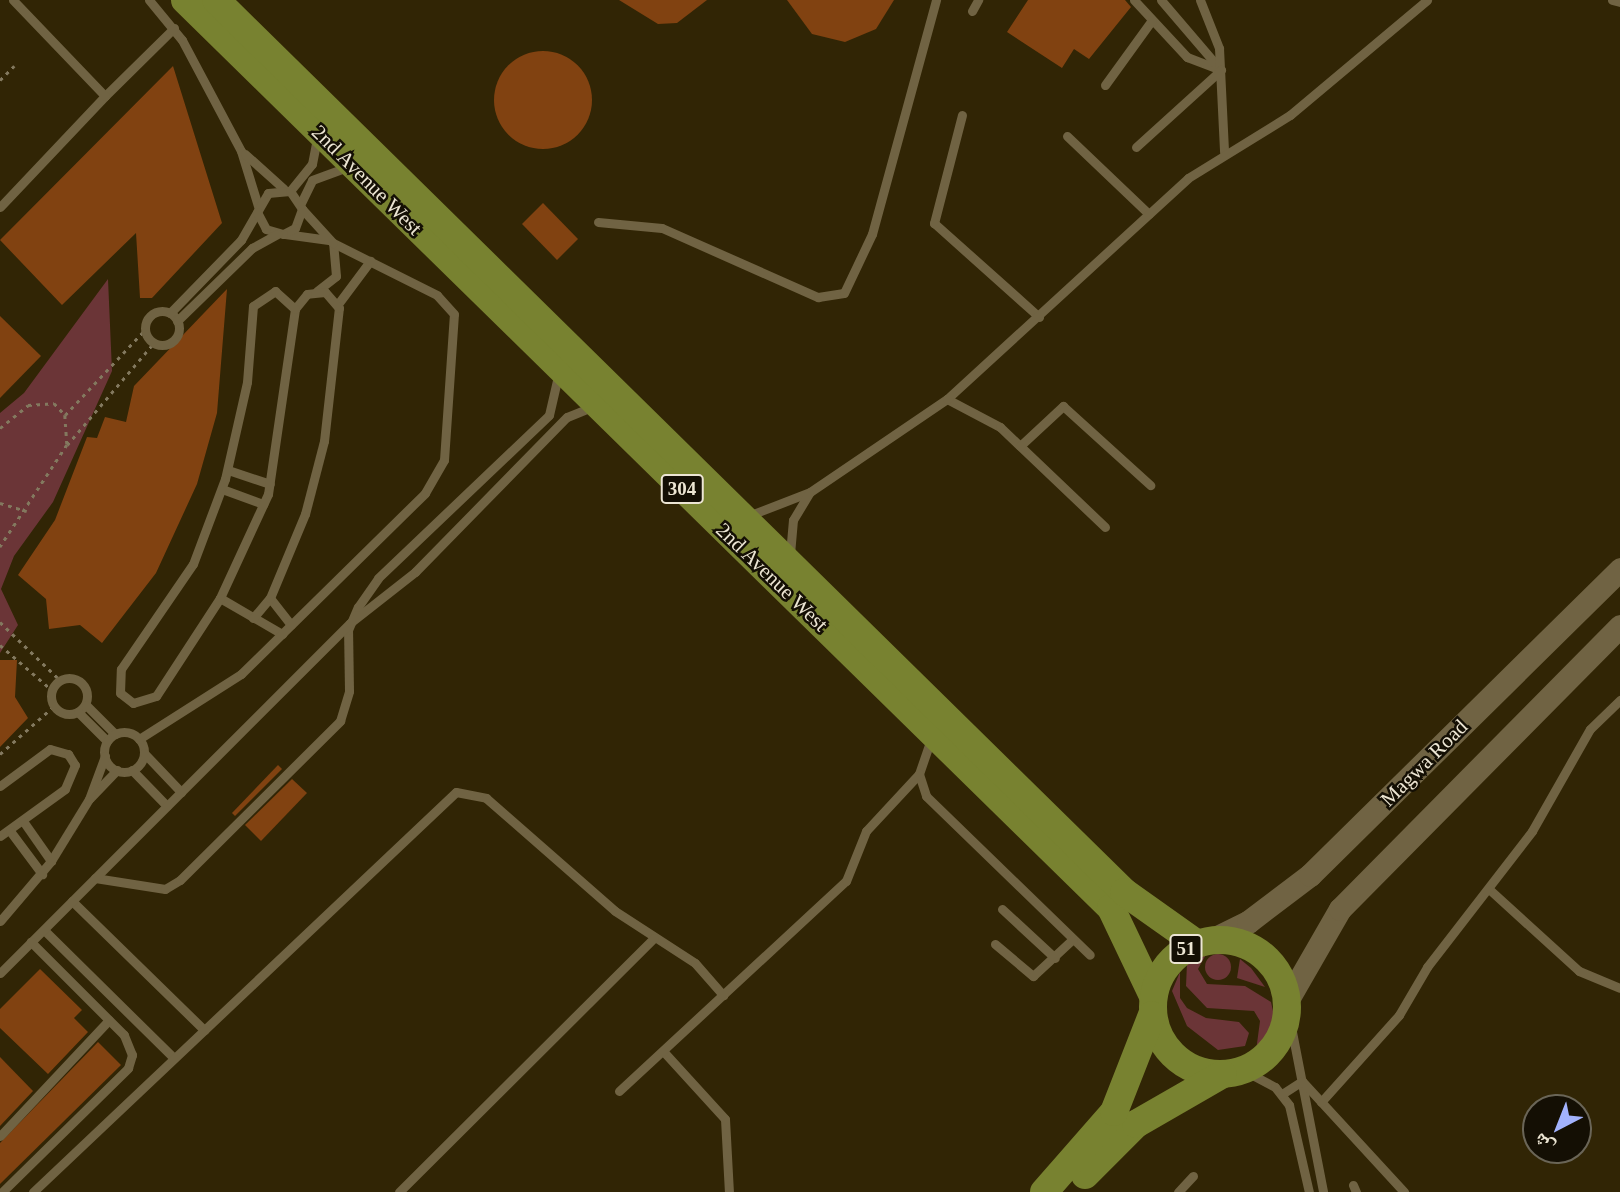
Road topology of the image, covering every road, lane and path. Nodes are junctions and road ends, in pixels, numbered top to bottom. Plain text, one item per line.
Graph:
1 (13, 0) edge
2 (149, 0) edge
3 (185, 0) edge
4 (216, 0) edge
5 (936, 0) edge
6 (978, 0) edge
7 (1134, 0) edge
8 (1161, 0) edge
9 (1200, 0) edge
10 (1427, 0) edge
11 (1612, 0) edge
12 (1620, 2) edge
13 (972, 11) dead end
14 (1152, 20) junction
15 (174, 28) junction
16 (14, 66) dead end
17 (1221, 70) junction
18 (0, 80) edge
19 (1105, 85) dead end
20 (105, 96) junction
21 (962, 115) dead end
22 (317, 130) junction
23 (1067, 136) dead end
24 (1136, 147) dead end
25 (241, 151) junction
26 (1224, 152) junction
27 (354, 168) junction
28 (287, 190) junction
29 (302, 206) junction
30 (0, 207) edge
31 (258, 209) junction
32 (1149, 214) junction
33 (598, 222) dead end
34 (280, 234) junction
35 (331, 241) junction
36 (370, 261) junction
37 (317, 291) junction
38 (338, 304) junction
39 (295, 309) junction
40 (170, 313) junction
41 (1039, 317) junction
42 (177, 321) junction
43 (145, 331) junction
44 (153, 344) junction
45 (552, 362) junction
46 (947, 399) junction
47 (597, 406) junction
48 (65, 415) junction
49 (549, 415) junction
50 (559, 424) junction
51 (0, 428) edge
52 (66, 444) junction
53 (1020, 446) junction
54 (228, 470) junction
55 (270, 484) junction
56 (1150, 485) dead end
57 (222, 489) junction
58 (810, 492) junction
59 (0, 503) edge
60 (263, 504) junction
61 (27, 512) junction
62 (744, 517) junction
63 (1105, 527) dead end
64 (416, 543) junction
65 (0, 547) edge
66 (430, 557) junction
67 (795, 567) junction
68 (1620, 569) edge
69 (220, 598) junction
70 (270, 598) junction
71 (253, 618) junction
72 (0, 622) edge
73 (350, 623) junction
74 (291, 625) junction
75 (1620, 626) edge
76 (282, 634) junction
77 (0, 645) edge
78 (60, 680) junction
79 (52, 690) junction
80 (1620, 700) edge
81 (86, 705) junction
82 (54, 706) junction
83 (78, 712) junction
84 (116, 733) junction
85 (933, 734) junction
86 (139, 739) junction
87 (107, 741) junction
88 (144, 753) junction
89 (0, 754) edge
90 (105, 756) junction
91 (117, 770) junction
92 (132, 770) junction
93 (919, 774) junction
94 (0, 786) edge
95 (181, 792) junction
96 (89, 799) junction
97 (167, 806) junction
98 (23, 821) junction
99 (10, 831) junction
100 (0, 836) edge
101 (51, 861) junction
102 (42, 874) junction
103 (95, 878) junction
104 (1490, 890) junction
105 (72, 901) junction
106 (1002, 909) dead end
107 (0, 921) edge
108 (44, 930) junction
109 (654, 938) junction
110 (1073, 939) junction
111 (1205, 941) junction
112 (31, 942) junction
113 (995, 944) dead end
114 (1090, 955) dead end
115 (1055, 958) junction
116 (0, 973) edge
117 (1620, 988) edge
118 (723, 995) junction
119 (1287, 1003) junction
120 (1152, 1005) junction
121 (109, 1020) junction
122 (204, 1030) junction
123 (663, 1051) junction
124 (174, 1058) junction
125 (1233, 1072) junction
126 (1302, 1081) junction
127 (619, 1091) dead end
128 (1282, 1094) junction
129 (1321, 1102) junction
130 (0, 1136) edge
131 (1193, 1175) dead end
132 (40, 1190) edge
133 (2, 1192) edge
134 (399, 1192) edge
135 (729, 1192) edge
136 (1044, 1192) edge
137 (1069, 1192) edge
138 (1178, 1192) edge
139 (1309, 1192) edge
140 (1323, 1192) edge
141 (1405, 1192) edge

1 - 20 lane
2 - 15 lane
3 - 22 main road, 2nd Avenue West / 304
4 - 62 main road, 2nd Avenue West / 304
5 - 33 lane
6 - 13 lane
7 - 14 lane
8 - 17 lane
9 - 17 lane
10 - 26 lane
11 - 12 lane
14 - 17 lane
14 - 19 lane
15 - 20 lane
15 - 25 lane
16 - 18 path
17 - 24 lane
17 - 26 lane
20 - 30 lane
21 - 41 lane
22 - 27 main road, 2nd Avenue West / 304
22 - 28 lane
23 - 32 lane
25 - 28 lane
25 - 31 lane
26 - 32 lane
27 - 29 lane
27 - 45 main road, 2nd Avenue West / 304
28 - 29 lane
28 - 31 lane
29 - 34 lane
29 - 35 lane
31 - 34 lane
31 - 40 lane
32 - 41 lane
34 - 35 lane
34 - 42 lane
35 - 36 lane
35 - 37 lane
36 - 38 lane
36 - 74 lane
37 - 38 lane
37 - 39 lane
38 - 70 lane
39 - 54 lane
39 - 55 lane
40 - 42 lane
40 - 43 lane
41 - 46 lane
42 - 44 lane
43 - 44 lane
43 - 48 path
44 - 52 path
45 - 47 main road, 2nd Avenue West / 304
45 - 49 lane
46 - 53 lane
46 - 58 lane
47 - 50 lane
47 - 85 main road, 2nd Avenue West / 304
48 - 51 path
48 - 52 path
49 - 50 lane
49 - 64 lane
50 - 66 lane
52 - 61 path
53 - 56 lane
53 - 63 lane
54 - 55 lane
54 - 57 lane
55 - 60 lane
57 - 60 lane
57 - 69 lane
58 - 62 lane
58 - 67 lane
59 - 61 path
60 - 69 lane
61 - 65 path
62 - 67 main road, 2nd Avenue West / 304
64 - 66 lane
64 - 73 lane
66 - 73 lane
67 - 111 main road, 2nd Avenue West / 304
68 - 111 street, Magwa Road / 51
69 - 71 lane
70 - 71 lane
70 - 74 lane
71 - 76 lane
72 - 78 path
73 - 95 lane
73 - 103 lane
74 - 76 lane
75 - 119 street, Magwa Road
76 - 86 lane
77 - 79 path
78 - 79 lane
78 - 81 lane
79 - 82 lane
80 - 104 lane
81 - 83 lane
81 - 84 lane
82 - 83 lane
82 - 89 path
83 - 87 lane
84 - 86 lane
84 - 87 lane
85 - 93 lane
85 - 120 main road, 2nd Avenue West / 304
86 - 88 lane
87 - 90 lane
88 - 92 lane
88 - 95 lane
90 - 91 lane
90 - 96 lane
91 - 92 lane
91 - 96 lane
92 - 97 lane
93 - 110 lane
93 - 118 lane
94 - 98 lane
95 - 97 lane
96 - 101 lane
97 - 103 lane
98 - 99 lane
98 - 101 lane
99 - 100 lane
99 - 102 lane
101 - 102 lane
102 - 107 lane
103 - 105 lane
104 - 117 lane
104 - 129 lane
105 - 108 lane
105 - 122 lane
106 - 115 lane
108 - 112 lane
108 - 124 lane
109 - 118 lane
109 - 122 lane
109 - 134 lane
110 - 114 lane
110 - 115 lane
111 - 119 main road, 51
111 - 120 main road, 51
112 - 116 lane
112 - 121 lane
113 - 115 lane
118 - 123 lane
119 - 125 main road
119 - 126 lane
120 - 125 main road
120 - 136 main road, 51
121 - 130 lane
121 - 133 lane
122 - 124 lane
123 - 127 lane
123 - 135 lane
124 - 132 lane
125 - 128 lane
125 - 137 main road
126 - 128 lane
126 - 129 lane
126 - 140 lane
128 - 139 lane
129 - 141 lane
131 - 138 lane

